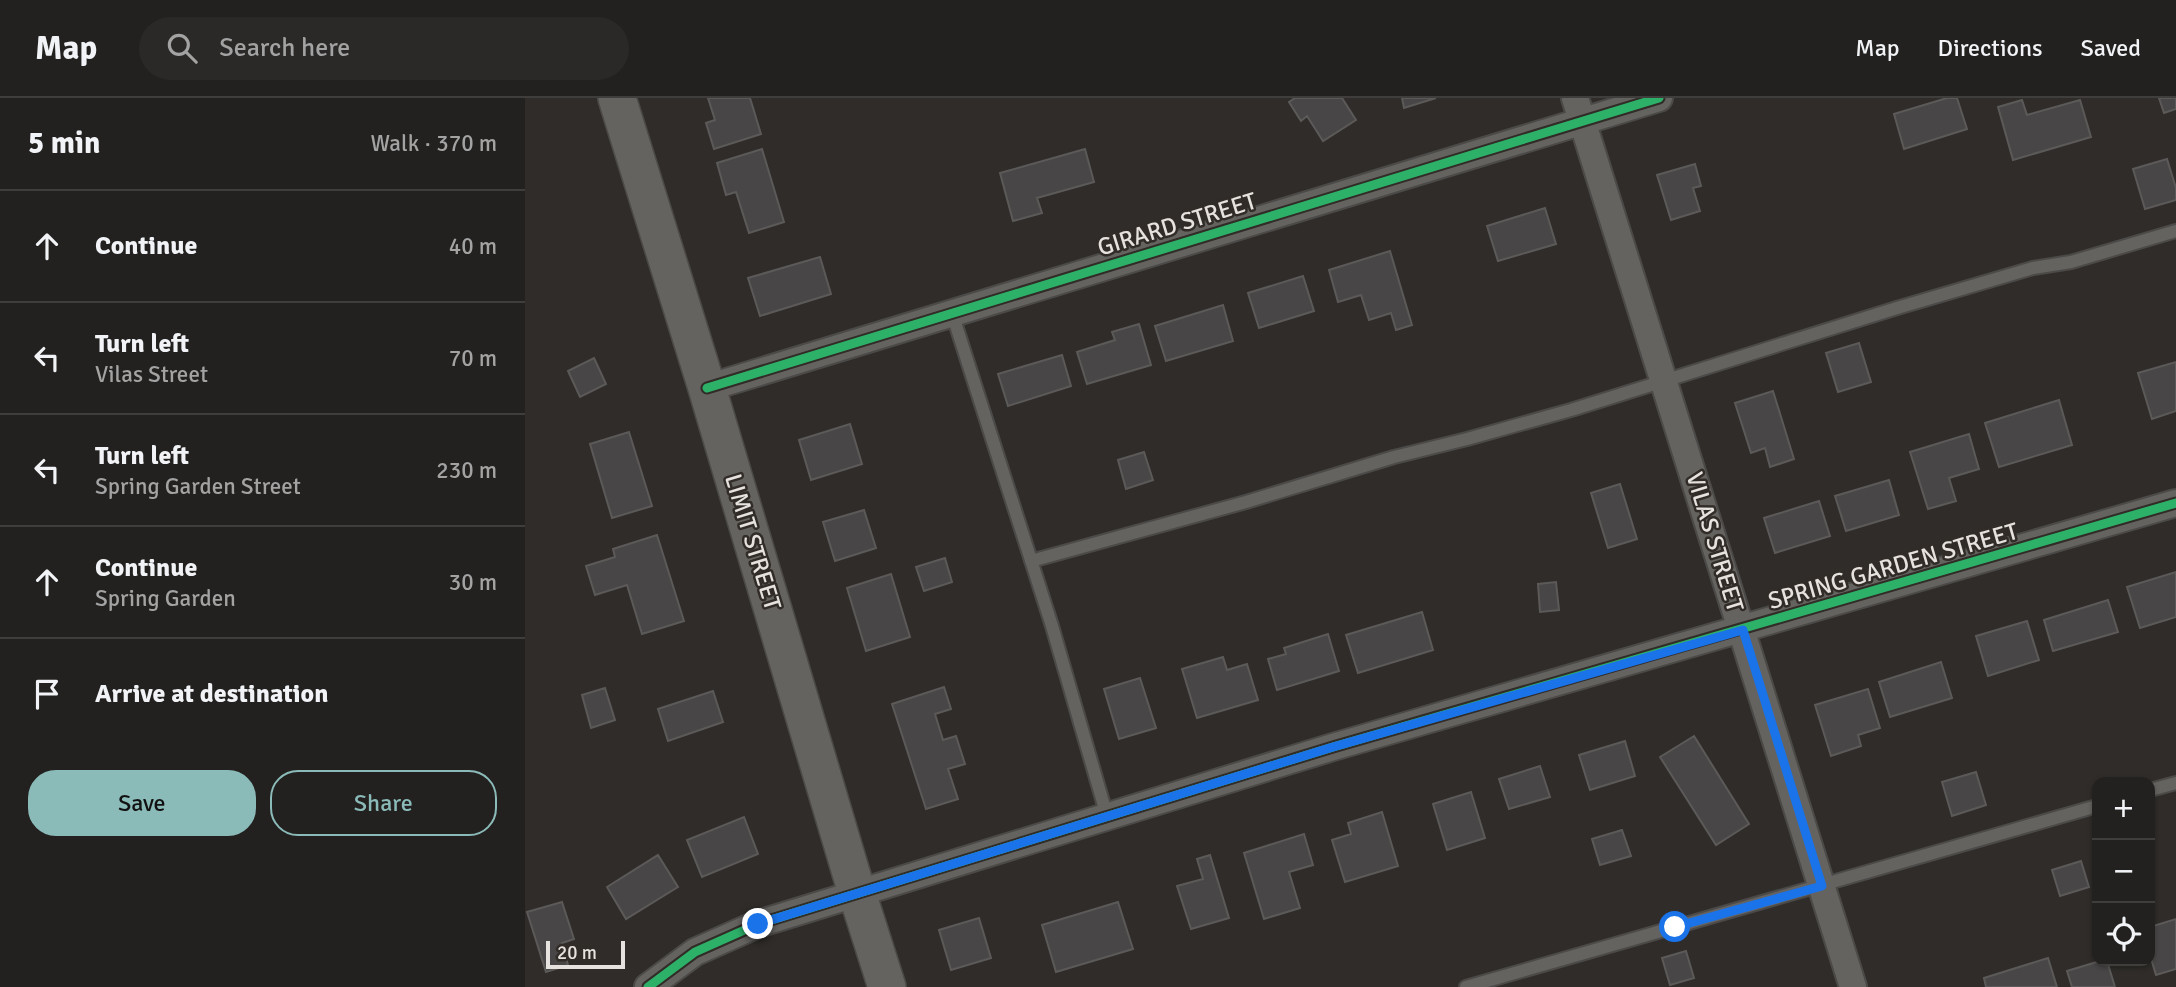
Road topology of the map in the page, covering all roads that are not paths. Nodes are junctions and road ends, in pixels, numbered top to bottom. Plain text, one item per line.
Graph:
1 (617, 98) edge
2 (1659, 98) edge
3 (1579, 109) edge
4 (2176, 231) edge
5 (952, 313) junction
6 (1664, 380) junction
7 (707, 387) junction
8 (2176, 503) edge
9 (1031, 561) junction
10 (1743, 630) junction
11 (2176, 783) edge
12 (2155, 789) edge
13 (2092, 807) edge
14 (1107, 816) junction
15 (1822, 886) junction
16 (857, 893) junction
17 (647, 987) edge
18 (887, 987) edge
19 (1466, 987) edge
20 (1853, 987) edge

1 - 7 street, LIMIT STREET
2 - 3 street, GIRARD STREET
3 - 5 street, GIRARD STREET
3 - 6 street, VILAS STREET
4 - 6 lane
5 - 7 street, GIRARD STREET
5 - 9 lane
6 - 9 lane
6 - 10 street, VILAS STREET
7 - 16 street, LIMIT STREET
8 - 10 street, SPRING GARDEN STREET
9 - 14 lane
10 - 14 street, SPRING GARDEN STREET
10 - 15 street, VILAS STREET
11 - 12 lane
13 - 15 lane
14 - 16 street, SPRING GARDEN STREET
15 - 19 lane
15 - 20 street, VILAS STREET
16 - 17 street, SPRING GARDEN STREET
16 - 18 street, LIMIT STREET

